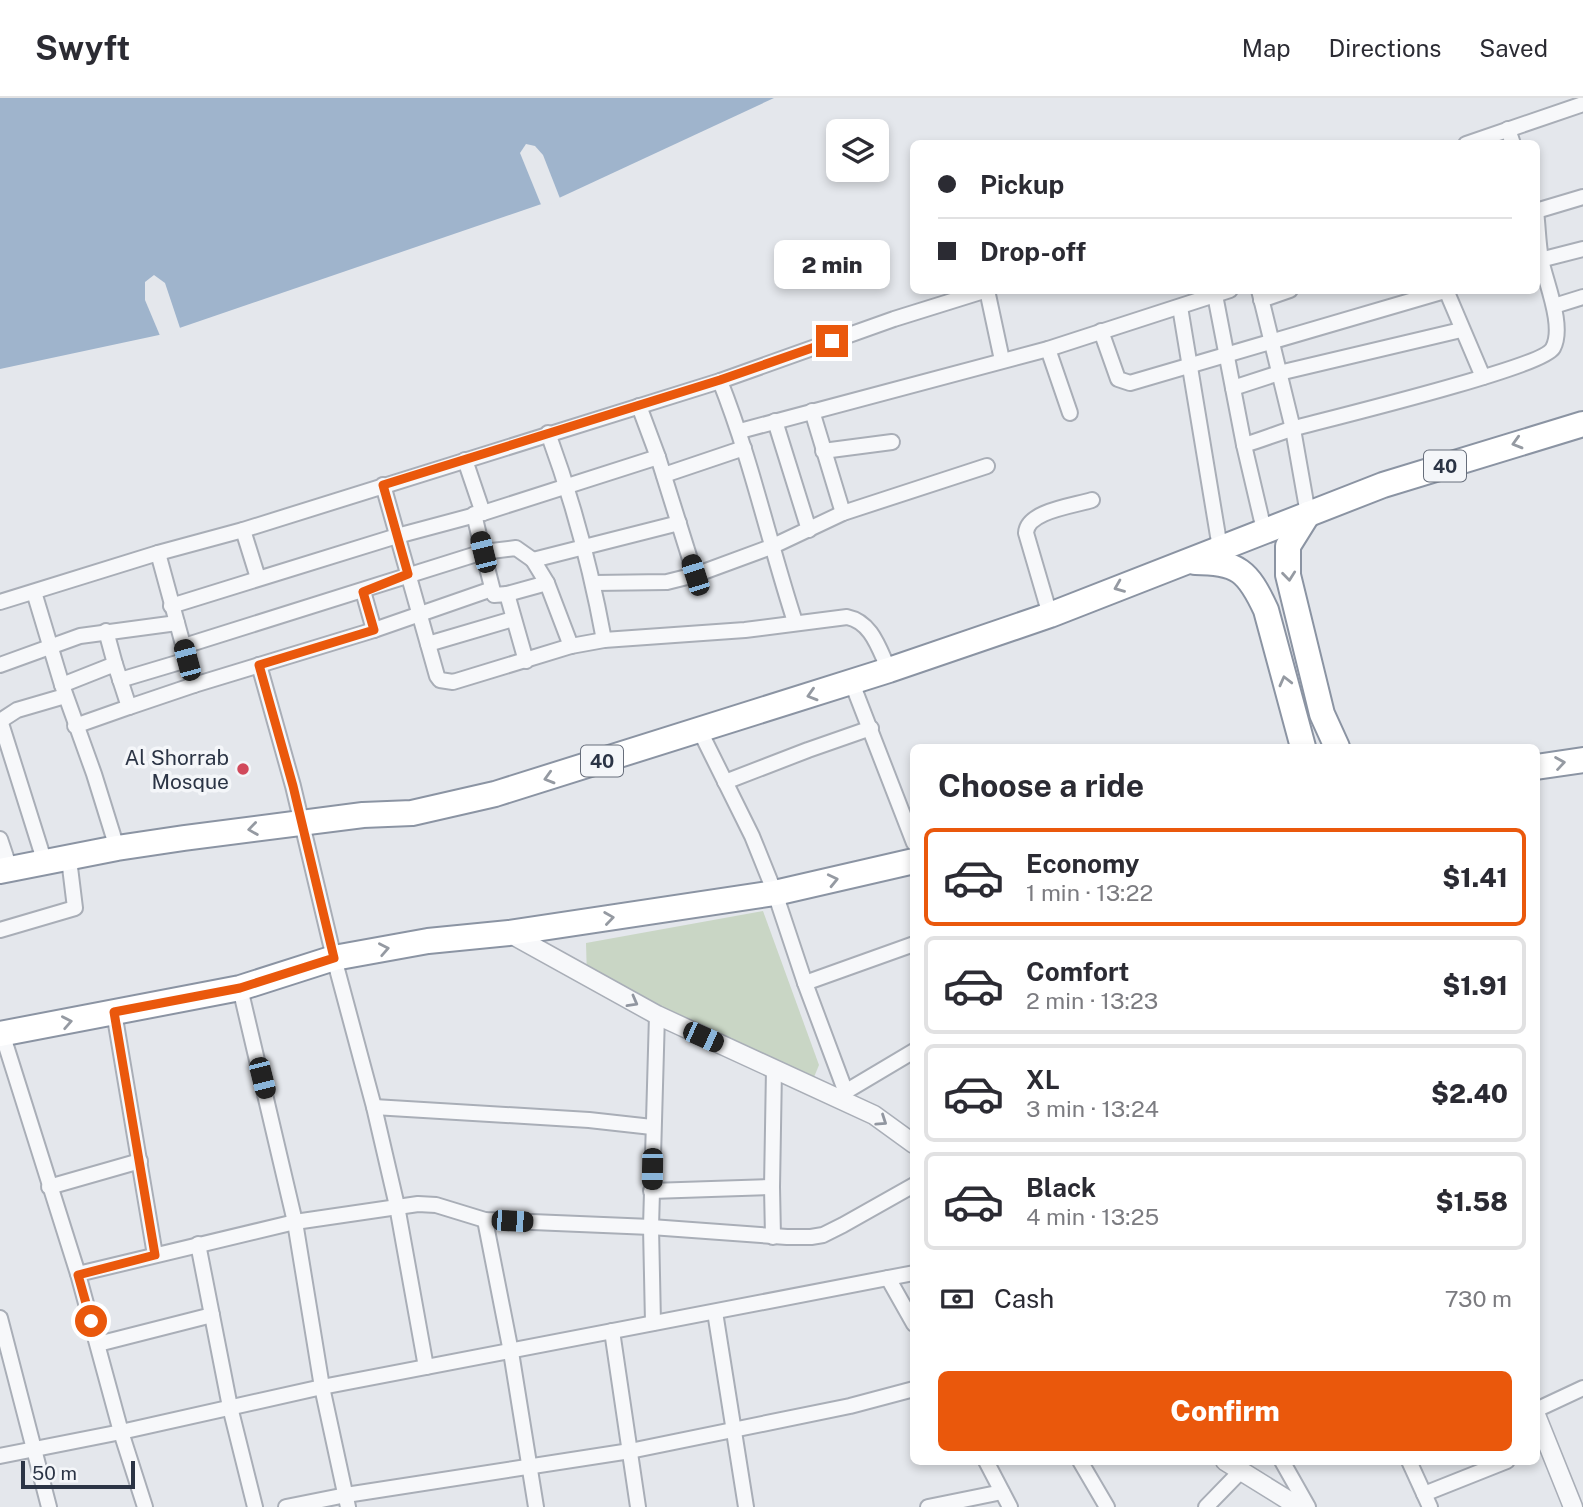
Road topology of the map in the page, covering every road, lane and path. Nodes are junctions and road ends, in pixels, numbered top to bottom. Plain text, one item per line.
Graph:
1 (1583, 104) edge
2 (1508, 129) junction
3 (1477, 140) edge
4 (1512, 140) edge
5 (1583, 197) edge
6 (1540, 210) edge
7 (1583, 249) edge
8 (1540, 261) edge
9 (1540, 264) edge
10 (974, 294) edge
11 (988, 294) edge
12 (1217, 294) edge
13 (1437, 294) edge
14 (1448, 294) edge
15 (1214, 295) junction
16 (1260, 295) edge
17 (1583, 297) edge
18 (1554, 306) junction
19 (1180, 307) junction
20 (1461, 330) junction
21 (1101, 331) junction
22 (1272, 343) junction
23 (1048, 349) junction
24 (1227, 353) junction
25 (1002, 360) junction
26 (1190, 367) junction
27 (1279, 373) junction
28 (1483, 377) junction
29 (720, 380) junction
30 (1233, 388) junction
31 (639, 406) junction
32 (812, 411) junction
33 (1070, 413) dead end
34 (775, 421) junction
35 (1583, 424) edge
36 (1293, 429) junction
37 (740, 431) junction
38 (548, 433) junction
39 (892, 442) dead end
40 (1244, 445) junction
41 (744, 448) junction
42 (822, 451) junction
43 (659, 457) junction
44 (465, 460) junction
45 (987, 466) dead end
46 (664, 475) junction
47 (383, 485) junction
48 (567, 485) junction
49 (1091, 500) dead end
50 (478, 513) junction
51 (843, 513) junction
52 (1308, 514) junction
53 (678, 523) junction
54 (243, 530) junction
55 (809, 530) junction
56 (1265, 530) junction
57 (397, 536) junction
58 (585, 547) junction
59 (771, 547) junction
60 (1220, 548) junction
61 (483, 552) junction
62 (158, 554) junction
63 (533, 560) junction
64 (1183, 562) junction
65 (408, 574) junction
66 (695, 575) junction
67 (258, 578) junction
68 (547, 583) junction
69 (594, 583) junction
70 (492, 589) junction
71 (34, 592) junction
72 (363, 592) junction
73 (507, 594) junction
74 (0, 602) edge
75 (172, 606) junction
76 (419, 613) junction
77 (1050, 615) junction
78 (513, 619) junction
79 (795, 622) junction
80 (177, 623) junction
81 (374, 630) junction
82 (106, 631) junction
83 (604, 640) junction
84 (428, 644) junction
85 (571, 646) junction
86 (50, 647) junction
87 (185, 653) junction
88 (526, 661) junction
89 (115, 664) junction
90 (0, 665) edge
91 (259, 665) junction
92 (889, 670) junction
93 (120, 680) junction
94 (852, 683) junction
95 (194, 685) junction
96 (63, 690) junction
97 (129, 707) junction
98 (0, 721) edge
99 (75, 726) junction
100 (871, 729) junction
101 (699, 730) junction
102 (1302, 744) edge
103 (1336, 744) edge
104 (1583, 760) edge
105 (1540, 766) edge
106 (725, 782) junction
107 (301, 823) junction
108 (910, 832) edge
109 (0, 839) edge
110 (117, 848) junction
111 (69, 859) junction
112 (910, 862) edge
113 (45, 863) junction
114 (5, 870) edge
115 (775, 893) junction
116 (0, 930) edge
117 (509, 933) junction
118 (910, 945) edge
119 (334, 958) junction
120 (805, 984) junction
121 (240, 988) junction
122 (114, 1012) junction
123 (657, 1015) junction
124 (1, 1034) edge
125 (910, 1053) edge
126 (774, 1069) junction
127 (840, 1094) junction
128 (374, 1107) junction
129 (652, 1127) junction
130 (910, 1141) edge
131 (140, 1161) junction
132 (49, 1187) junction
133 (772, 1187) junction
134 (910, 1187) edge
135 (651, 1191) junction
136 (397, 1206) junction
137 (485, 1220) junction
138 (295, 1222) junction
139 (651, 1227) junction
140 (773, 1237) junction
141 (198, 1244) junction
142 (155, 1255) junction
143 (910, 1274) edge
144 (78, 1275) junction
145 (888, 1278) junction
146 (715, 1312) junction
147 (212, 1315) junction
148 (910, 1317) edge
149 (0, 1318) edge
150 (653, 1323) junction
151 (612, 1331) junction
152 (98, 1344) junction
153 (511, 1352) junction
154 (426, 1367) junction
155 (321, 1387) junction
156 (1583, 1388) edge
157 (910, 1390) edge
158 (230, 1407) junction
159 (1540, 1408) edge
160 (735, 1429) junction
161 (121, 1432) junction
162 (1542, 1448) edge
163 (34, 1450) junction
164 (630, 1451) junction
165 (0, 1457) edge
166 (988, 1465) edge
167 (1082, 1465) edge
168 (1230, 1465) edge
169 (1284, 1465) edge
170 (1411, 1465) edge
171 (1499, 1465) edge
172 (530, 1466) junction
173 (1240, 1472) junction
174 (1002, 1492) junction
175 (1427, 1500) edge
176 (347, 1501) edge
177 (49, 1507) edge
178 (145, 1507) edge
179 (255, 1507) edge
180 (286, 1507) edge
181 (537, 1507) edge
182 (638, 1507) edge
183 (746, 1507) edge
184 (928, 1507) edge
185 (1010, 1507) edge
186 (1107, 1507) edge
187 (1206, 1507) edge
188 (1299, 1507) edge
189 (1308, 1507) edge
190 (1573, 1507) edge

1 - 2 street
2 - 3 street
2 - 4 street
5 - 6 street
7 - 8 street
9 - 18 street
10 - 29 street
11 - 25 street
12 - 15 street
13 - 22 street
14 - 20 street
15 - 19 street
15 - 24 street
16 - 22 street
17 - 18 street
18 - 28 street
19 - 21 street
19 - 26 street
20 - 27 street
20 - 28 street
21 - 23 street
21 - 26 street
22 - 24 street
22 - 27 street
23 - 25 street
23 - 33 street
24 - 26 street
24 - 30 street
25 - 32 street
26 - 60 street
27 - 30 street
27 - 36 street
28 - 36 street
29 - 31 street
29 - 37 street
30 - 40 street
31 - 38 street
31 - 43 street
32 - 34 street
32 - 42 street
34 - 37 street
34 - 55 street
35 -> 52 highway, 40
36 - 40 street
36 - 52 street
37 - 41 street
38 - 44 street
38 - 48 street
39 - 42 street
40 - 56 street
41 - 46 street
41 - 59 street
42 - 51 street
43 - 46 street
43 - 48 street
44 - 47 street
44 - 50 street
45 - 51 street
46 - 53 street
47 - 54 street
47 - 57 street
48 - 50 street
48 - 58 street
49 - 77 street
50 - 57 street
50 - 61 street
51 - 55 street
52 - 56 highway
52 -> 103 highway
53 - 58 street
53 - 66 street
54 - 62 street
54 - 67 street
55 - 59 street
56 - 60 highway
57 - 65 street
57 - 67 street
58 - 63 street
58 - 69 street
59 - 66 street
59 - 79 street
60 - 64 highway
61 - 63 street
61 - 65 street
61 - 70 street
62 - 71 street
62 - 75 street
63 - 68 street
64 -> 77 highway, 40
102 -> 64 highway
65 - 72 street
65 - 76 street
66 - 69 street
67 - 75 street
68 - 73 street
68 - 85 street
69 - 83 street
70 - 73 street
70 - 76 street
71 - 74 street
71 - 86 street
72 - 81 street
72 - 87 street
73 - 78 street
75 - 80 street
76 - 81 street
76 - 84 street
77 - 92 highway, 40
78 - 84 street
78 - 88 street
79 - 83 street
79 - 92 street
80 - 82 street
80 - 87 street
81 - 91 street
82 - 86 street
82 - 89 street
83 - 85 street
84 - 88 street
85 - 88 street
86 - 90 street
86 - 96 street
87 - 93 street
87 - 95 street
89 - 93 street
89 - 96 street
91 - 95 street
91 - 107 street
92 - 94 highway, 40
93 - 97 street
94 - 100 street
94 -> 101 highway, 40
95 - 97 street
96 - 98 street
96 - 99 street
97 - 99 street
98 - 113 street
99 - 110 street
100 - 106 street
100 - 108 street
101 - 106 street
101 -> 107 highway, 40
105 -> 104 highway
106 - 115 street
107 -> 110 highway, 40
107 - 119 street
109 - 114 street
110 - 111 highway, 40
111 - 113 highway, 40
111 - 116 street
115 -> 112 highway
113 - 114 highway, 40
117 -> 115 highway
115 - 120 street
119 -> 117 highway
117 -> 123 street
118 - 120 street
119 - 121 highway
119 - 128 street
120 - 127 street
121 - 122 highway
121 - 138 street
124 -> 122 highway
122 - 131 street
123 - 126 street
123 - 129 street
124 - 132 street
125 - 127 street
126 - 127 street
126 - 133 street
127 -> 130 street
128 - 129 street
128 - 136 street
129 - 135 street
131 - 132 street
131 - 142 street
132 - 144 street
133 - 135 street
133 - 140 street
134 - 140 street
135 - 139 street
136 - 137 street
136 - 138 street
136 - 154 street
137 - 139 street
137 - 153 street
138 - 141 street
138 - 155 street
139 - 140 street
139 - 150 street
141 - 142 street
141 - 147 street
142 - 144 street
143 - 145 street
144 - 152 street
145 - 146 street
145 - 148 street
146 - 150 street
146 - 160 street
147 - 152 street
147 - 158 street
149 - 163 street
150 - 151 street
151 - 153 street
151 - 164 street
152 - 161 street
153 - 154 street
153 - 172 street
154 - 155 street
155 - 158 street
155 - 176 street
156 - 159 street
157 - 160 street
158 - 161 street
158 - 179 street
160 - 164 street
160 - 183 street
161 - 163 street
161 - 178 street
162 - 190 street
163 - 165 street
163 - 177 street
164 - 172 street
164 - 182 street
166 - 174 street
167 - 186 street
168 - 173 street
169 - 189 street
170 - 175 street
171 - 175 street
172 - 176 street
172 - 181 street
173 - 187 street
173 - 188 street
174 - 184 street
174 - 185 street
176 - 180 street

